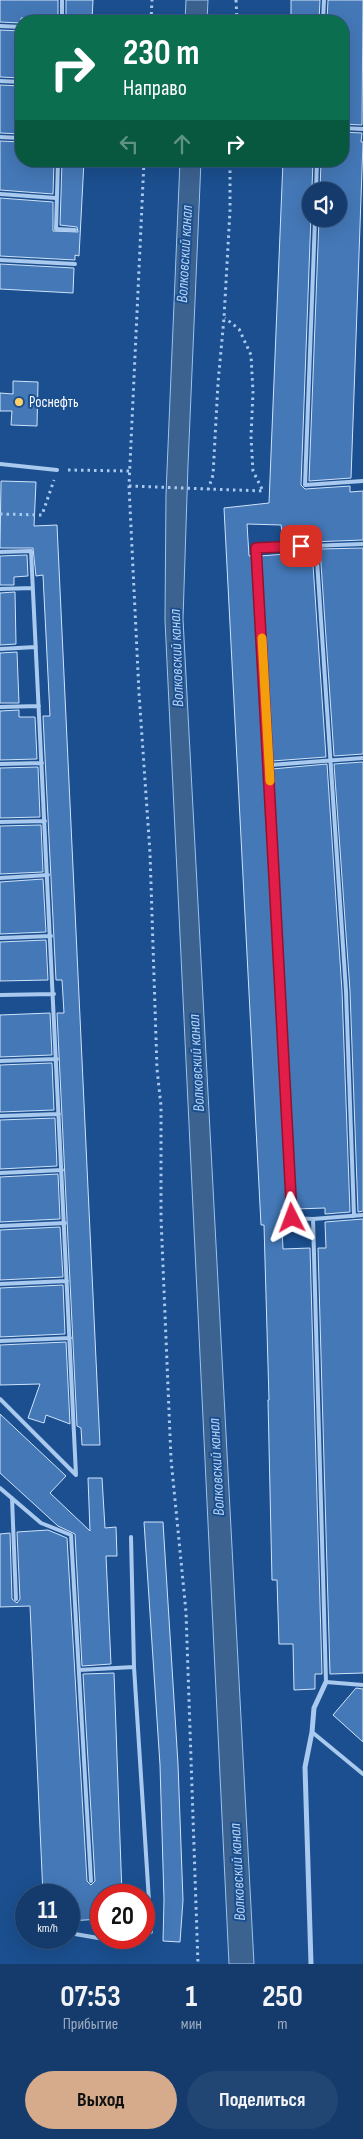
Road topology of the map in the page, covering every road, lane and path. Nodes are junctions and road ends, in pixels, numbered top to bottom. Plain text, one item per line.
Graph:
1 (62, 0) edge
2 (152, 0) edge
3 (236, 0) edge
4 (324, 0) edge
5 (62, 15) edge
6 (151, 15) edge
7 (237, 15) edge
8 (323, 15) edge
9 (0, 26) edge
10 (15, 27) edge
11 (0, 82) edge
12 (15, 82) edge
13 (349, 129) edge
14 (363, 130) edge
15 (0, 137) edge
16 (15, 138) edge
17 (58, 167) edge
18 (144, 167) edge
19 (230, 167) edge
20 (317, 167) edge
21 (316, 182) edge
22 (0, 194) edge
23 (56, 198) junction
24 (315, 227) edge
25 (75, 230) dead end
26 (0, 260) edge
27 (75, 264) dead end
28 (224, 318) junction
29 (0, 464) edge
30 (57, 470) junction
31 (130, 471) junction
32 (363, 481) edge
33 (129, 486) junction
34 (208, 490) junction
35 (0, 514) edge
36 (363, 544) edge
37 (316, 546) junction
38 (0, 552) edge
39 (33, 588) junction
40 (0, 589) edge
41 (36, 647) junction
42 (0, 649) edge
43 (0, 706) edge
44 (39, 706) junction
45 (363, 758) edge
46 (332, 761) junction
47 (42, 763) junction
48 (0, 764) edge
49 (270, 765) junction
50 (45, 820) junction
51 (0, 822) edge
52 (48, 876) junction
53 (0, 878) edge
54 (51, 936) junction
55 (0, 938) edge
56 (0, 994) edge
57 (54, 994) junction
58 (57, 1059) junction
59 (0, 1061) edge
60 (60, 1114) junction
61 (0, 1116) edge
62 (62, 1170) junction
63 (0, 1173) edge
64 (363, 1215) edge
65 (354, 1216) junction
66 (313, 1219) junction
67 (65, 1223) junction
68 (0, 1226) edge
69 (67, 1281) junction
70 (0, 1284) edge
71 (70, 1338) junction
72 (0, 1341) edge
73 (0, 1399) edge
74 (0, 1488) edge
75 (12, 1498) junction
76 (131, 1538) dead end
77 (16, 1599) dead end
78 (134, 1667) junction
79 (79, 1670) junction
80 (326, 1682) junction
81 (363, 1685) edge
82 (312, 1732) junction
83 (363, 1774) edge
84 (91, 1881) dead end
85 (148, 1884) edge
86 (198, 1964) edge
87 (311, 1964) edge

1 - 5 lane
2 - 6 path
3 - 7 path
4 - 8 lane
9 - 10 lane
11 - 12 lane
13 - 14 lane
15 - 16 lane
17 - 23 lane
18 - 31 path
19 - 28 path
20 - 21 lane
22 - 23 lane
23 - 25 lane
24 - 32 lane
26 - 27 lane
28 - 34 path
28 - 34 path
29 - 30 lane
30 - 31 path
30 - 35 path
31 - 33 path
33 - 34 path
33 - 86 path
36 - 37 lane
37 - 46 lane
37 - 49 lane
38 - 39 lane
39 - 40 lane
39 - 41 lane
41 - 42 lane
41 - 44 lane
43 - 44 lane
44 - 47 lane
45 - 46 lane
46 - 49 lane
46 - 65 lane
47 - 48 lane
47 - 50 lane
49 - 66 lane
50 - 51 lane
50 - 52 lane
52 - 53 lane
52 - 54 lane
54 - 55 lane
54 - 57 lane
56 - 57 lane
57 - 58 lane
58 - 59 lane
58 - 60 lane
60 - 61 lane
60 - 62 lane
62 - 63 lane
62 - 67 lane
64 - 65 lane
65 - 66 lane
66 - 80 lane
67 - 68 lane
67 - 69 lane
69 - 70 lane
69 - 71 lane
71 - 72 lane
71 - 73 lane
74 - 75 lane
75 - 77 lane
75 - 79 lane
76 - 78 lane
78 - 79 lane
78 - 85 lane
79 - 84 lane
80 - 81 lane
80 - 82 street
82 - 83 lane
82 - 87 street

